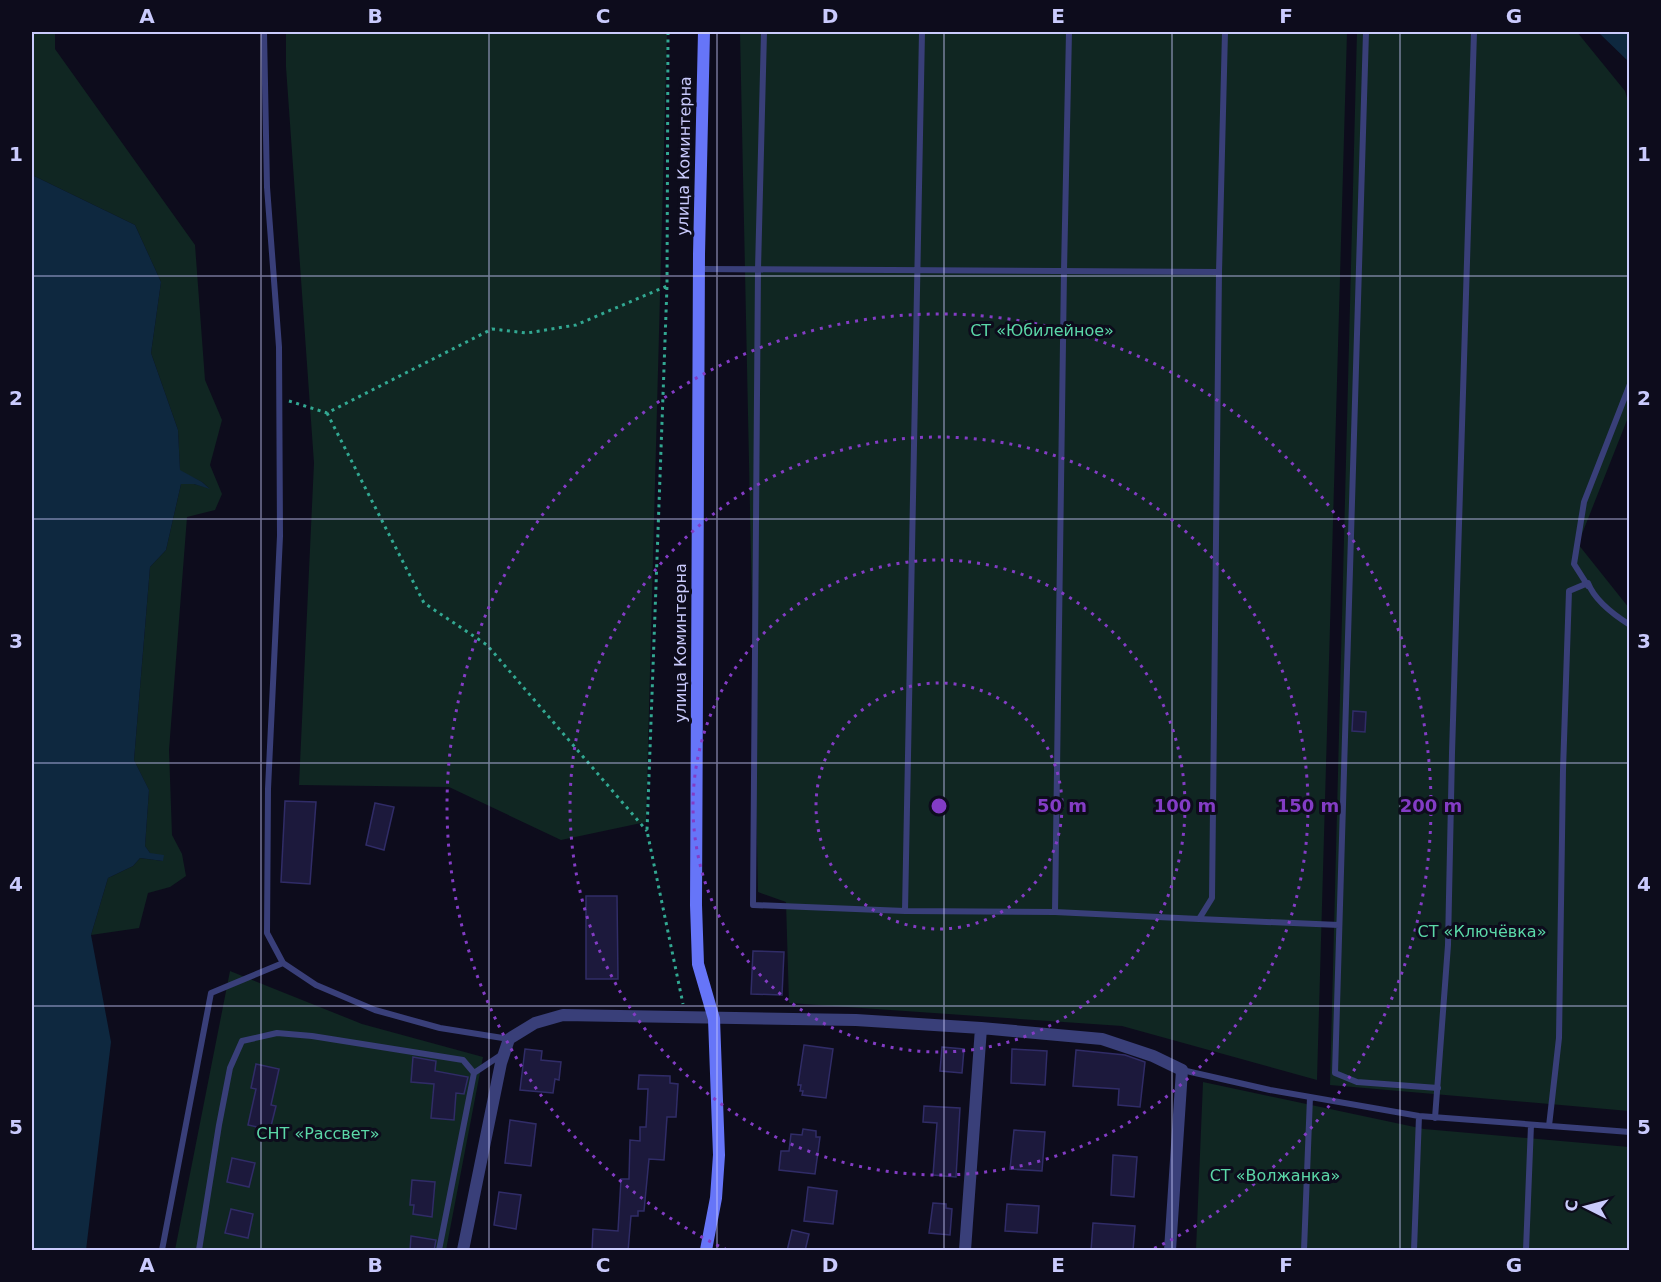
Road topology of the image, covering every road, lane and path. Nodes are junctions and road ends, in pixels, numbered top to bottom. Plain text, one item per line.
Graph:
1 (264, 32) edge
2 (668, 32) edge
3 (704, 32) edge
4 (764, 32) edge
5 (922, 32) edge
6 (1069, 32) edge
7 (1224, 32) edge
8 (1366, 32) edge
9 (1474, 32) edge
10 (699, 269) junction
11 (758, 269) junction
12 (917, 270) junction
13 (1064, 271) junction
14 (1219, 272) junction
15 (667, 286) junction
16 (1629, 384) edge
17 (279, 398) junction
18 (327, 413) junction
19 (1586, 583) junction
20 (1629, 626) edge
21 (647, 831) junction
22 (905, 911) junction
23 (1055, 912) junction
24 (1198, 919) junction
25 (1339, 925) junction
26 (283, 963) junction
27 (686, 1018) junction
28 (714, 1018) junction
29 (981, 1028) junction
30 (509, 1039) junction
31 (504, 1053) junction
32 (1182, 1070) junction
33 (474, 1073) junction
34 (1438, 1088) junction
35 (1310, 1097) junction
36 (1419, 1116) junction
37 (1435, 1118) junction
38 (1531, 1125) junction
39 (1549, 1126) junction
40 (1629, 1132) edge
41 (162, 1251) edge
42 (199, 1251) edge
43 (439, 1251) edge
44 (463, 1251) edge
45 (706, 1251) edge
46 (965, 1251) edge
47 (1170, 1251) edge
48 (1304, 1251) edge
49 (1414, 1251) edge
50 (1526, 1251) edge

1 - 17 lane
2 - 15 path
3 - 10 street, улица Коминтерна
4 - 11 lane
5 - 12 lane
6 - 13 lane
7 - 14 lane
8 - 25 lane
9 - 34 lane
10 - 11 lane
10 - 28 street, улица Коминтерна
11 - 12 lane
11 - 22 lane
12 - 13 lane
12 - 22 lane
13 - 14 lane
13 - 23 lane
14 - 24 lane
15 - 18 path
15 - 21 path
16 - 19 lane
17 - 18 path
17 - 26 lane
18 - 21 path
19 - 20 lane
19 - 39 lane
21 - 27 path
22 - 23 lane
23 - 24 lane
24 - 25 lane
25 - 34 lane
26 - 30 lane
26 - 41 lane
27 - 28 street
27 - 30 street
28 - 29 street
28 - 45 street, улица Коминтерна
29 - 32 street
29 - 46 street
30 - 31 street
31 - 33 lane
31 - 44 street
32 - 35 lane
32 - 47 street
33 - 42 lane
33 - 43 lane
34 - 37 lane
35 - 36 lane
35 - 48 lane
36 - 37 lane
36 - 49 lane
37 - 38 lane
38 - 39 lane
38 - 50 lane
39 - 40 lane

